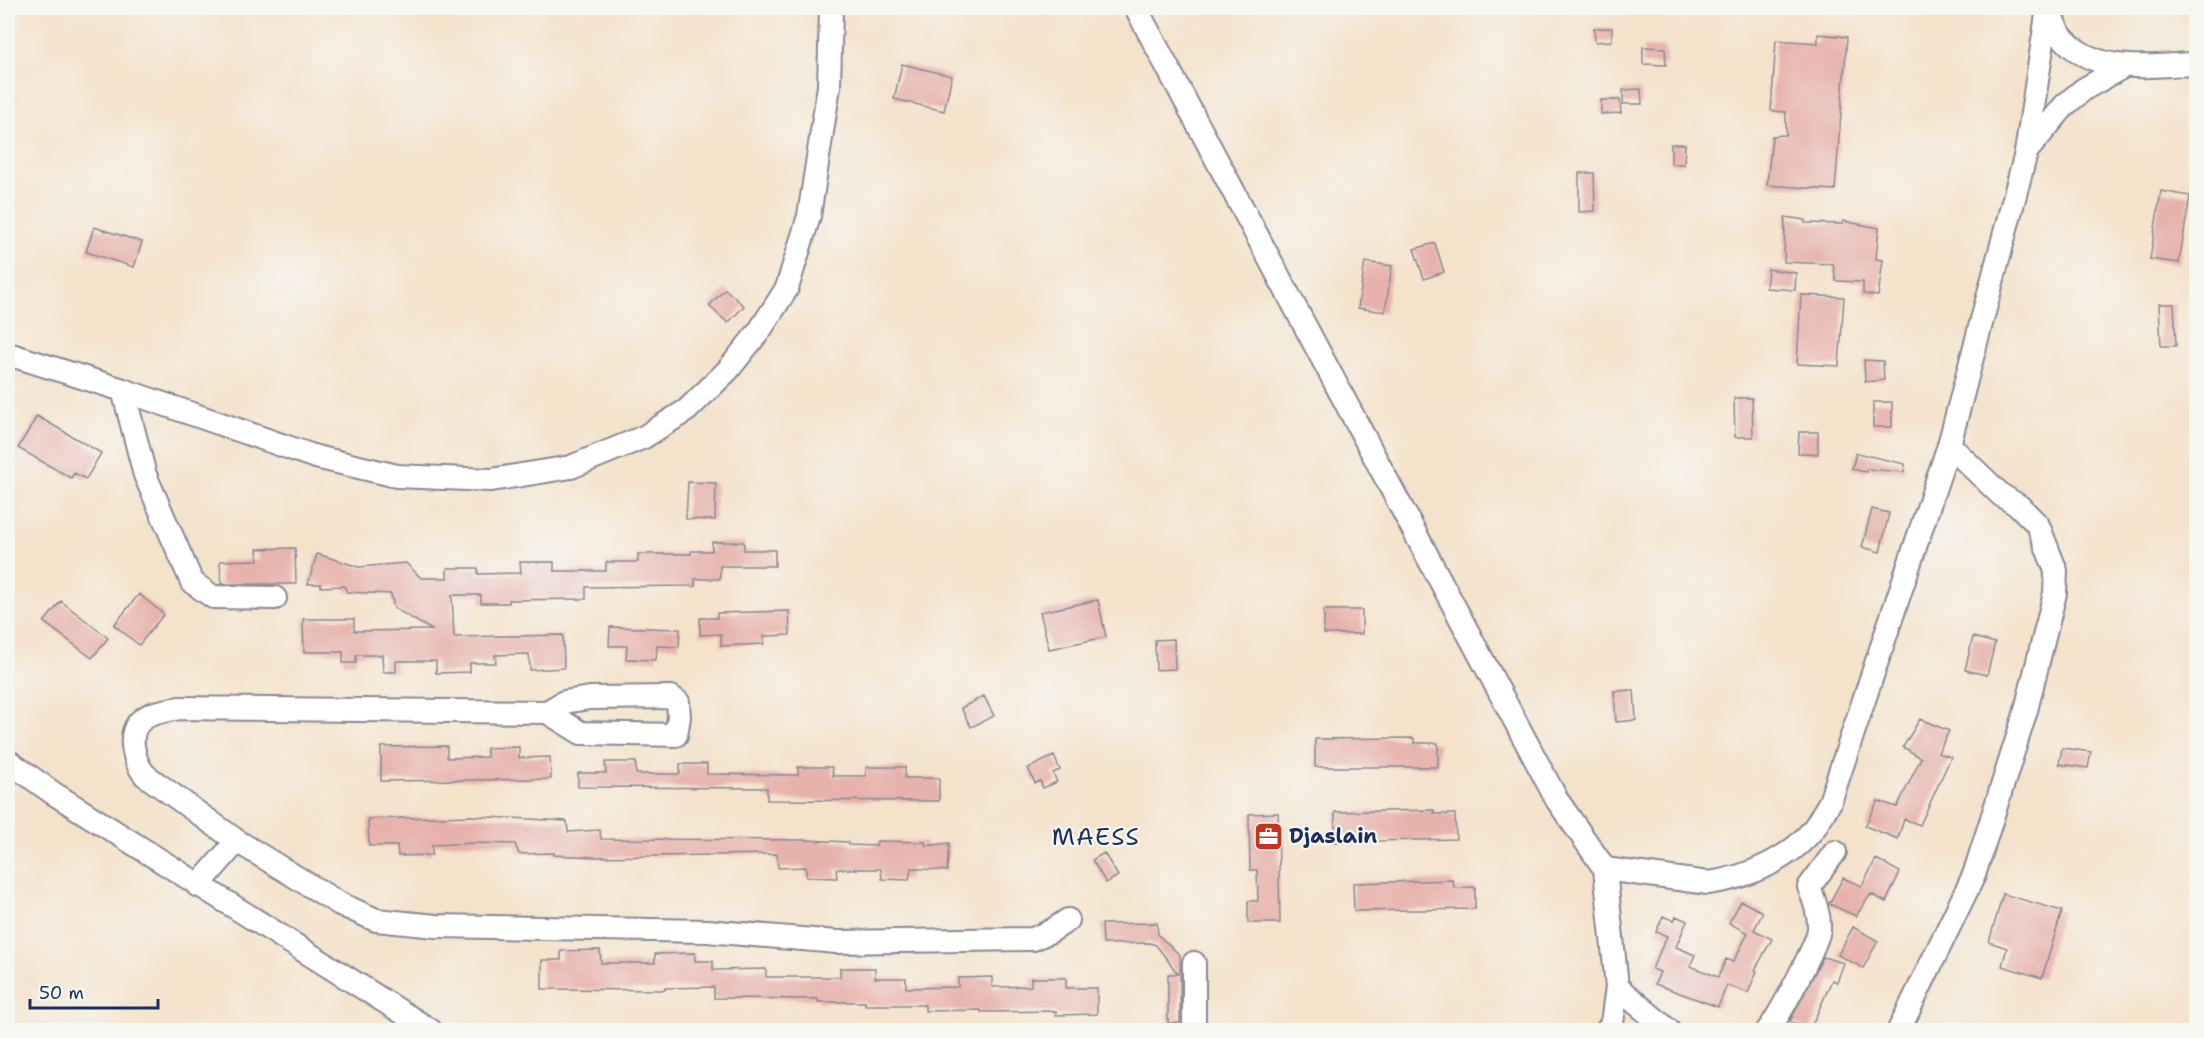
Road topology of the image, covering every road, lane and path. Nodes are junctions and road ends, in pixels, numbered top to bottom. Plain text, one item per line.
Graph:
1 (831, 8) edge
2 (1136, 8) edge
3 (2048, 8) edge
4 (2123, 67) junction
5 (2196, 67) edge
6 (2026, 153) junction
7 (8, 354) edge
8 (123, 390) junction
9 (1949, 445) junction
10 (275, 598) dead end
11 (547, 712) junction
12 (8, 761) edge
13 (237, 841) junction
14 (1835, 852) dead end
15 (1605, 869) junction
16 (198, 886) junction
17 (1068, 920) dead end
18 (1194, 963) dead end
19 (1617, 987) junction
20 (430, 1030) edge
21 (1194, 1030) edge
22 (1607, 1030) edge
23 (1668, 1030) edge
24 (1768, 1030) edge
25 (1899, 1030) edge

1 - 8 street
2 - 15 street
3 - 4 street
3 - 6 street
4 - 5 street
4 - 6 street
6 - 9 street
7 - 8 street
8 - 10 street
9 - 15 street
9 - 25 street
11 - 11 street
11 - 13 street
12 - 16 street
13 - 16 street
13 - 17 street
14 - 24 street
15 - 19 street
16 - 20 street
18 - 21 street
19 - 22 street
19 - 23 street

